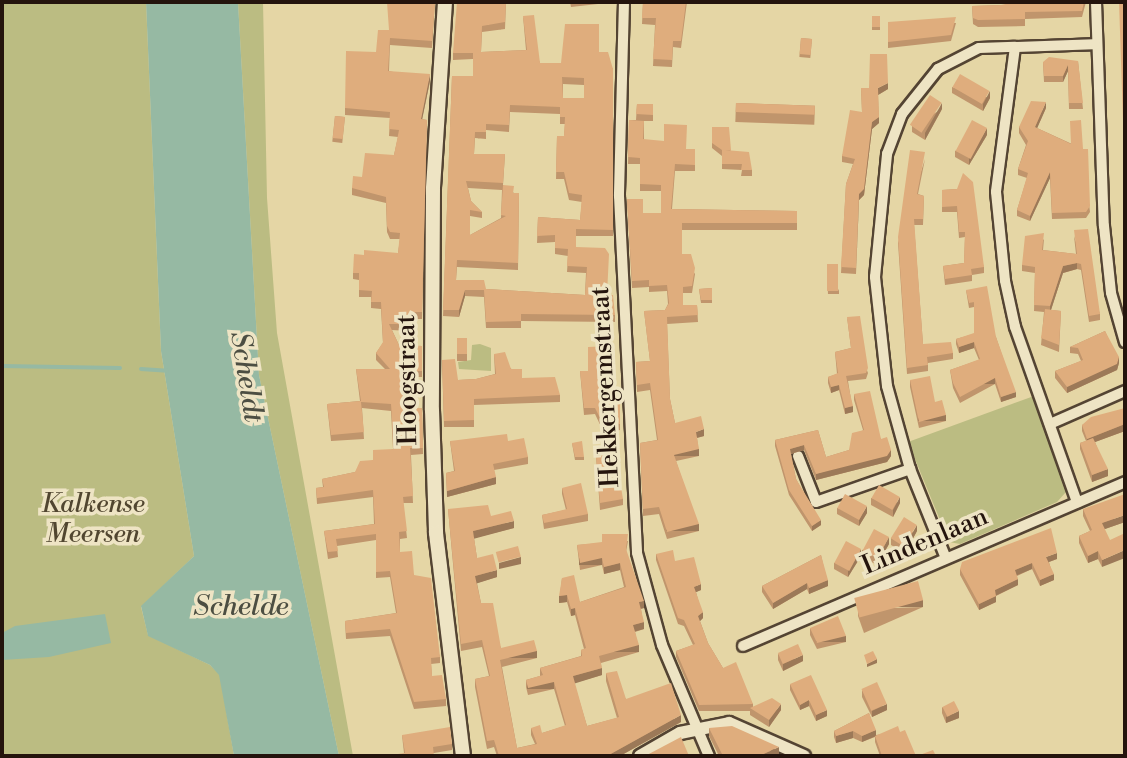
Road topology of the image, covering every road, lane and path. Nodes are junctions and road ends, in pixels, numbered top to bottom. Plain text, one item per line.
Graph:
1 (445, 2) edge
2 (624, 2) edge
3 (1096, 2) edge
4 (1095, 44) junction
5 (1015, 47) junction
6 (1125, 342) edge
7 (1125, 391) edge
8 (1050, 424) junction
9 (798, 456) dead end
10 (910, 469) junction
11 (1125, 482) edge
12 (1077, 502) junction
13 (945, 556) junction
14 (743, 646) dead end
15 (694, 728) junction
16 (463, 756) edge
17 (640, 756) edge
18 (709, 756) edge
19 (804, 756) edge

1 - 16 main road, Hoogstraat
2 - 15 street, Hekkergemstraat
3 - 4 street
4 - 5 street
4 - 6 street
5 - 8 street
5 - 10 street
7 - 8 street
8 - 12 street
9 - 10 street
10 - 13 street
11 - 12 street, Lindenlaan
12 - 13 street, Lindenlaan
13 - 14 street, Lindenlaan
15 - 17 street
15 - 18 street, Hekkergemstraat
15 - 19 street

